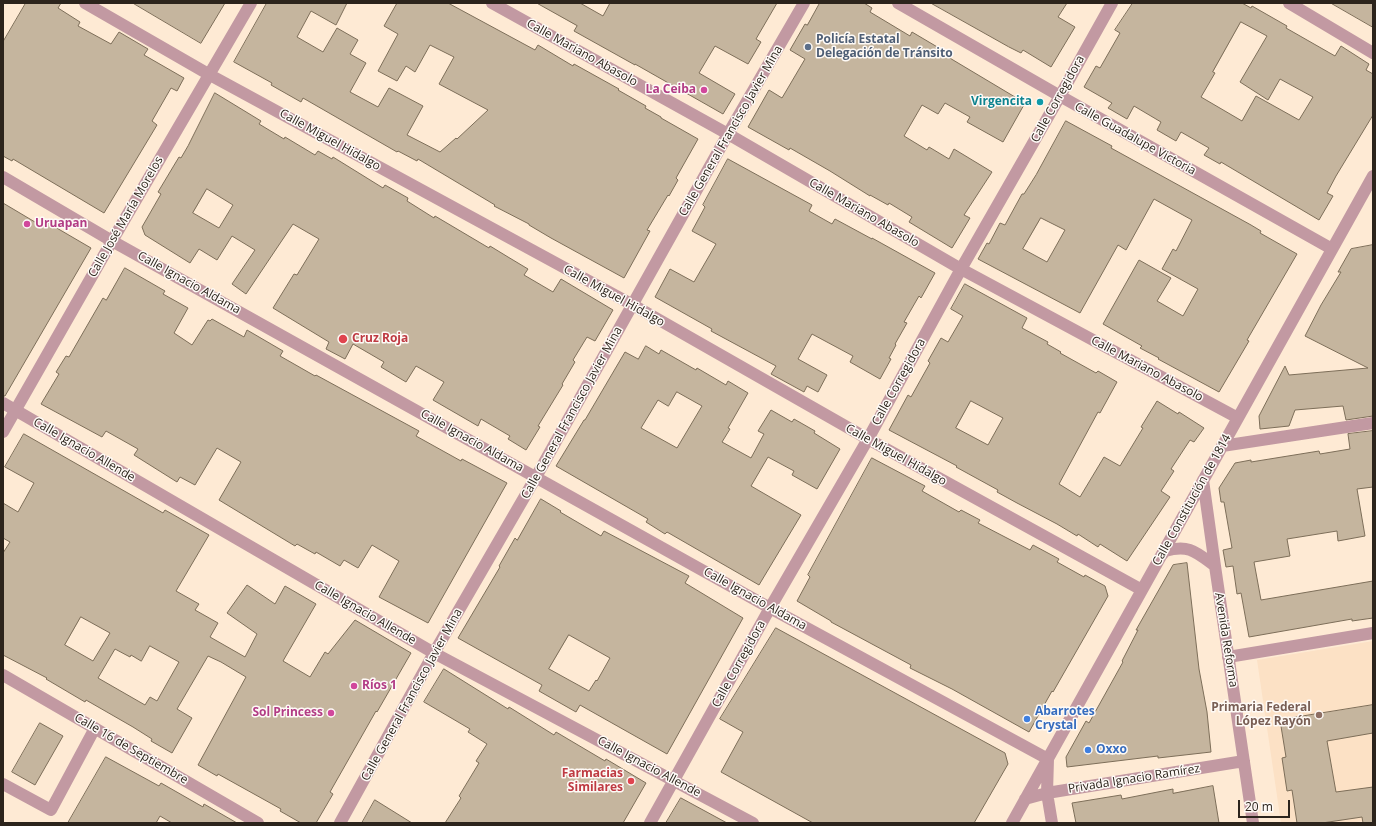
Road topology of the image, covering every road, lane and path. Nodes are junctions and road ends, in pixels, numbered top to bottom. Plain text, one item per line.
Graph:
1 (85, 3) edge
2 (251, 3) edge
3 (492, 3) edge
4 (804, 3) edge
5 (898, 3) edge
6 (1112, 3) edge
7 (1289, 3) edge
8 (1373, 53) edge
9 (210, 75) junction
10 (1060, 96) junction
11 (728, 134) junction
12 (1373, 176) edge
13 (3, 177) edge
14 (112, 241) junction
15 (1332, 249) junction
16 (960, 269) junction
17 (633, 305) junction
18 (3, 403) edge
19 (16, 410) junction
20 (1238, 418) junction
21 (1373, 423) edge
22 (3, 432) edge
23 (868, 439) junction
24 (1222, 446) junction
25 (536, 477) junction
26 (1203, 480) junction
27 (1155, 566) junction
28 (1214, 566) junction
29 (1142, 590) junction
30 (770, 608) junction
31 (1373, 632) edge
32 (434, 653) junction
33 (1228, 657) junction
34 (3, 675) edge
35 (95, 728) junction
36 (1048, 759) junction
37 (1244, 761) junction
38 (674, 781) junction
39 (3, 784) edge
40 (1047, 793) junction
41 (1025, 799) junction
42 (258, 823) edge
43 (340, 823) edge
44 (650, 823) edge
45 (753, 823) edge
46 (1012, 823) edge
47 (1052, 823) edge
48 (1253, 823) edge

1 - 9 street, Calle Miguel Hidalgo
2 - 9 street, Calle José María Morelos
3 - 11 street, Calle Mariano Abasolo
4 - 11 street, Calle General Francisco Javier Mina
5 - 10 street, Calle Guadalupe Victoria
6 - 10 street, Calle Corregidora
7 - 8 street
9 - 14 street, Calle José María Morelos
9 - 17 street, Calle Miguel Hidalgo
10 - 15 street, Calle Guadalupe Victoria
10 - 16 street, Calle Corregidora
11 - 16 street, Calle Mariano Abasolo
11 - 17 street, Calle General Francisco Javier Mina
12 - 15 street, Calle Constitución de 1814
13 - 14 street, Calle Ignacio Aldama
14 - 19 street, Calle José María Morelos
14 - 25 street, Calle Ignacio Aldama
15 - 20 street, Calle Constitución de 1814
16 - 20 street, Calle Mariano Abasolo
16 - 23 street, Calle Corregidora
17 - 23 street, Calle Miguel Hidalgo
17 - 25 street, Calle General Francisco Javier Mina
18 - 19 street, Calle Ignacio Allende
19 - 22 street, Calle José María Morelos
19 - 32 street, Calle Ignacio Allende
20 - 24 street, Calle Constitución de 1814
21 - 24 street
23 - 29 street, Calle Miguel Hidalgo
23 - 30 street, Calle Corregidora
24 - 26 street, Calle Constitución de 1814
25 - 30 street, Calle Ignacio Aldama
25 - 32 street, Calle General Francisco Javier Mina
26 - 27 street, Calle Constitución de 1814
26 - 28 street, Avenida Reforma
27 - 28 street
27 - 29 street, Calle Constitución de 1814
28 - 33 street, Avenida Reforma
29 - 36 street, Calle Constitución de 1814
30 - 36 street, Calle Ignacio Aldama
30 - 38 street, Calle Corregidora
31 - 33 street
32 - 38 street, Calle Ignacio Allende
32 - 43 street, Calle General Francisco Javier Mina
33 - 37 street, Avenida Reforma
34 - 35 street, Calle 16 de Septiembre
35 - 39 street
35 - 42 street, Calle 16 de Septiembre
36 - 40 street
36 - 41 street, Calle Constitución de 1814
37 - 40 street, Privada Ignacio Ramírez
37 - 48 street, Avenida Reforma
38 - 44 street, Calle Corregidora
38 - 45 street, Calle Ignacio Allende
40 - 41 street, Privada Ignacio Ramírez
40 - 47 street
41 - 46 street, Calle Constitución de 1814

